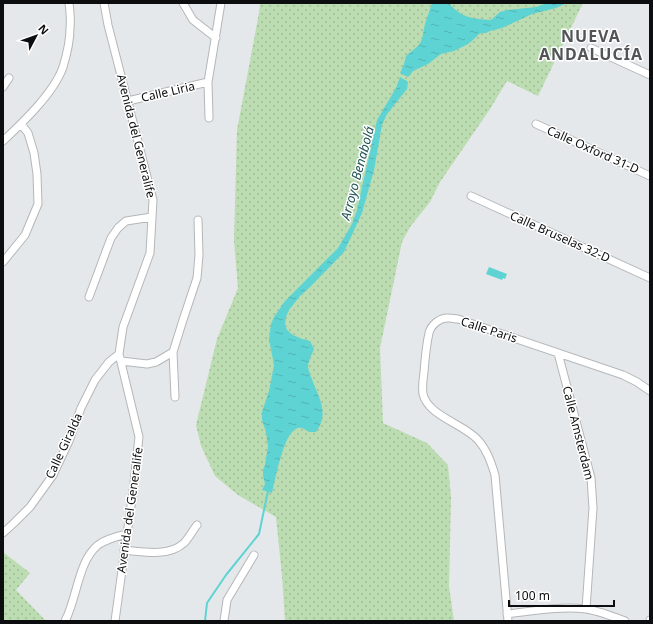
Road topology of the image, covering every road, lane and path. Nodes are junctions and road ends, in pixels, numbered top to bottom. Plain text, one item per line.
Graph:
1 (69, 3) edge
2 (104, 3) edge
3 (183, 3) edge
4 (221, 3) edge
5 (216, 38) junction
6 (591, 48) dead end
7 (650, 75) edge
8 (9, 78) dead end
9 (208, 82) junction
10 (3, 87) edge
11 (128, 101) junction
12 (209, 118) dead end
13 (21, 124) junction
14 (536, 124) dead end
15 (3, 141) edge
16 (650, 176) edge
17 (471, 196) dead end
18 (152, 216) junction
19 (198, 220) dead end
20 (3, 262) edge
21 (650, 278) edge
22 (89, 298) dead end
23 (174, 352) junction
24 (558, 353) junction
25 (120, 358) junction
26 (650, 391) edge
27 (175, 397) dead end
28 (197, 525) dead end
29 (3, 533) edge
30 (126, 534) junction
31 (124, 550) junction
32 (254, 554) dead end
33 (586, 609) junction
34 (508, 618) edge
35 (65, 621) edge
36 (115, 621) edge
37 (224, 621) edge
38 (625, 621) edge

1 - 13 street
2 - 11 street, Avenida del Generalife
3 - 5 street
4 - 5 street, Calle Liria
5 - 9 street, Calle Liria
6 - 7 street
8 - 10 street
9 - 11 street, Calle Liria
9 - 12 street, Calle Liria
11 - 18 street, Avenida del Generalife
13 - 15 street
13 - 20 street
14 - 16 street, Calle Oxford 31-D
17 - 21 street, Calle Bruselas 32-D
18 - 22 street
18 - 25 street, Avenida del Generalife
19 - 23 street
23 - 25 street
23 - 27 street
24 - 26 street, Calle Paris
24 - 33 street, Calle Amsterdam
24 - 34 street, Calle Paris
25 - 29 street, Calle Giralda
25 - 30 street, Avenida del Generalife
28 - 31 street
30 - 31 street, Avenida del Generalife
30 - 35 street
31 - 36 street, Avenida del Generalife
32 - 37 street
33 - 34 street
33 - 38 street

